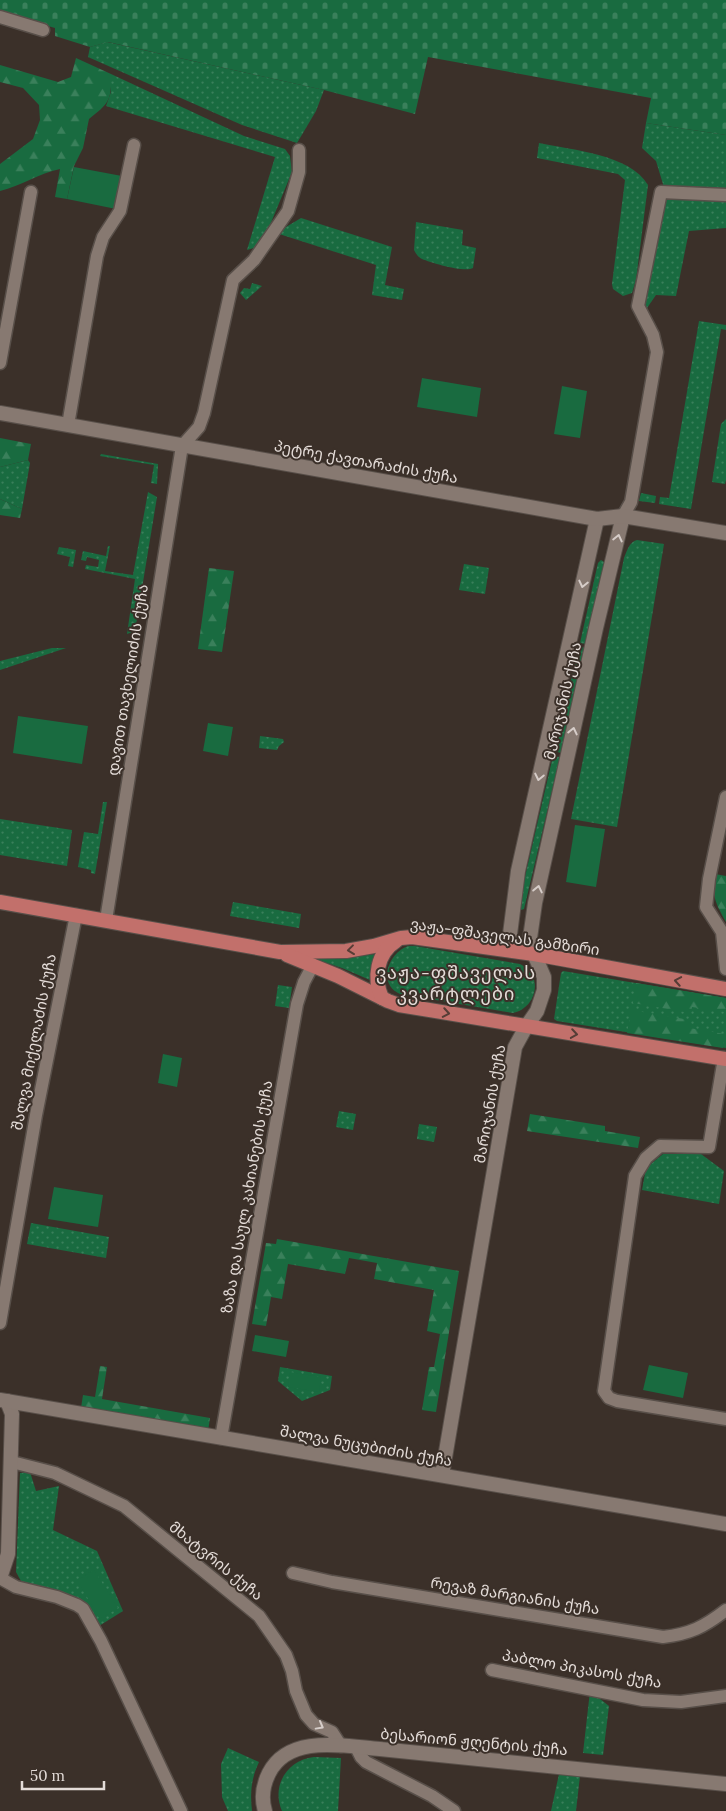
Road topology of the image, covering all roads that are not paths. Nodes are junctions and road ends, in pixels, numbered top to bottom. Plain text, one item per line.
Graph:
1 (0, 18) edge
2 (43, 30) dead end
3 (134, 145) dead end
4 (299, 150) dead end
5 (31, 192) dead end
6 (726, 195) edge
7 (0, 363) edge
8 (0, 413) edge
9 (68, 425) junction
10 (182, 446) junction
11 (623, 516) junction
12 (597, 519) junction
13 (726, 533) edge
14 (588, 560) junction
15 (611, 566) junction
16 (726, 797) edge
17 (0, 902) edge
18 (76, 915) junction
19 (511, 918) junction
20 (106, 920) junction
21 (531, 921) junction
22 (399, 939) junction
23 (508, 950) junction
24 (280, 952) junction
25 (534, 954) junction
26 (313, 965) junction
27 (726, 968) edge
28 (726, 989) edge
29 (382, 998) junction
30 (526, 1026) junction
31 (725, 1058) edge
32 (0, 1323) edge
33 (4, 1401) edge
34 (726, 1419) edge
35 (221, 1438) junction
36 (12, 1462) junction
37 (442, 1475) junction
38 (726, 1524) edge
39 (293, 1573) dead end
40 (0, 1578) edge
41 (726, 1610) edge
42 (492, 1670) dead end
43 (726, 1696) edge
44 (341, 1746) junction
45 (356, 1747) junction
46 (726, 1784) edge
47 (180, 1811) edge
48 (265, 1811) edge
49 (454, 1811) edge

1 - 2 street
3 - 9 street
4 - 10 street
5 - 7 street
6 - 11 street
8 - 9 main road, პეტრე ქავთარაძის ქუჩა
9 - 10 main road, პეტრე ქავთარაძის ქუჩა
10 - 12 main road, პეტრე ქავთარაძის ქუჩა
10 - 20 street, დავით თავხელიძის ქუჩა
11 - 12 main road, პეტრე ქავთარაძის ქუჩა
11 - 13 main road, პეტრე ქავთარაძის ქუჩა
15 -> 11 main road, მარიჯანის ქუჩა
12 - 14 main road, მარიჯანის ქუჩა
14 - 15 main road
14 -> 19 main road, მარიჯანის ქუჩა
21 -> 15 main road, მარიჯანის ქუჩა
16 - 27 street
17 - 18 main road, ვაჟა-ფშაველას გამზირი
18 - 20 main road, ვაჟა-ფშაველას გამზირი
18 - 32 street, შალვა მიქელაძის ქუჩა
19 - 21 main road
19 - 23 main road, მარიჯანის ქუჩა
20 - 24 main road, ვაჟა-ფშაველას გამზირი
21 - 25 main road, მარიჯანის ქუჩა
22 - 23 main road, ვაჟა-ფშაველას გამზირი
22 -> 24 main road, ვაჟა-ფშაველას გამზირი
22 - 29 main road
23 - 25 main road, ვაჟა-ფშაველას გამზირი
24 - 26 main road, ვაჟა-ფშაველას გამზირი
28 -> 25 main road, ვაჟა-ფშაველას გამზირი
25 - 30 main road, მარიჯანის ქუჩა
26 - 29 main road, ვაჟა-ფშაველას გამზირი
26 - 35 street, ზაზა და საულ კახიანების ქუჩა
29 -> 30 main road, ვაჟა-ფშაველას გამზირი
30 -> 31 main road, ვაჟა-ფშაველას გამზირი
30 - 37 main road, მარიჯანის ქუჩა
31 - 34 street
33 - 35 main road, შალვა ნუცუბიძის ქუჩა
33 - 36 main road
35 - 37 main road, შალვა ნუცუბიძის ქუჩა
36 - 40 main road
36 -> 44 street, მხატვრის ქუჩა
37 - 38 main road, შალვა ნუცუბიძის ქუჩა
39 - 41 street, რევაზ მარგიანის ქუჩა
40 - 47 street
42 - 43 street, პაბლო პიკასოს ქუჩა
44 - 45 main road, ბესარიონ ჟღენტის ქუჩა
44 - 48 main road, ბესარიონ ჟღენტის ქუჩა
45 - 46 main road, ბესარიონ ჟღენტის ქუჩა
45 - 49 street

